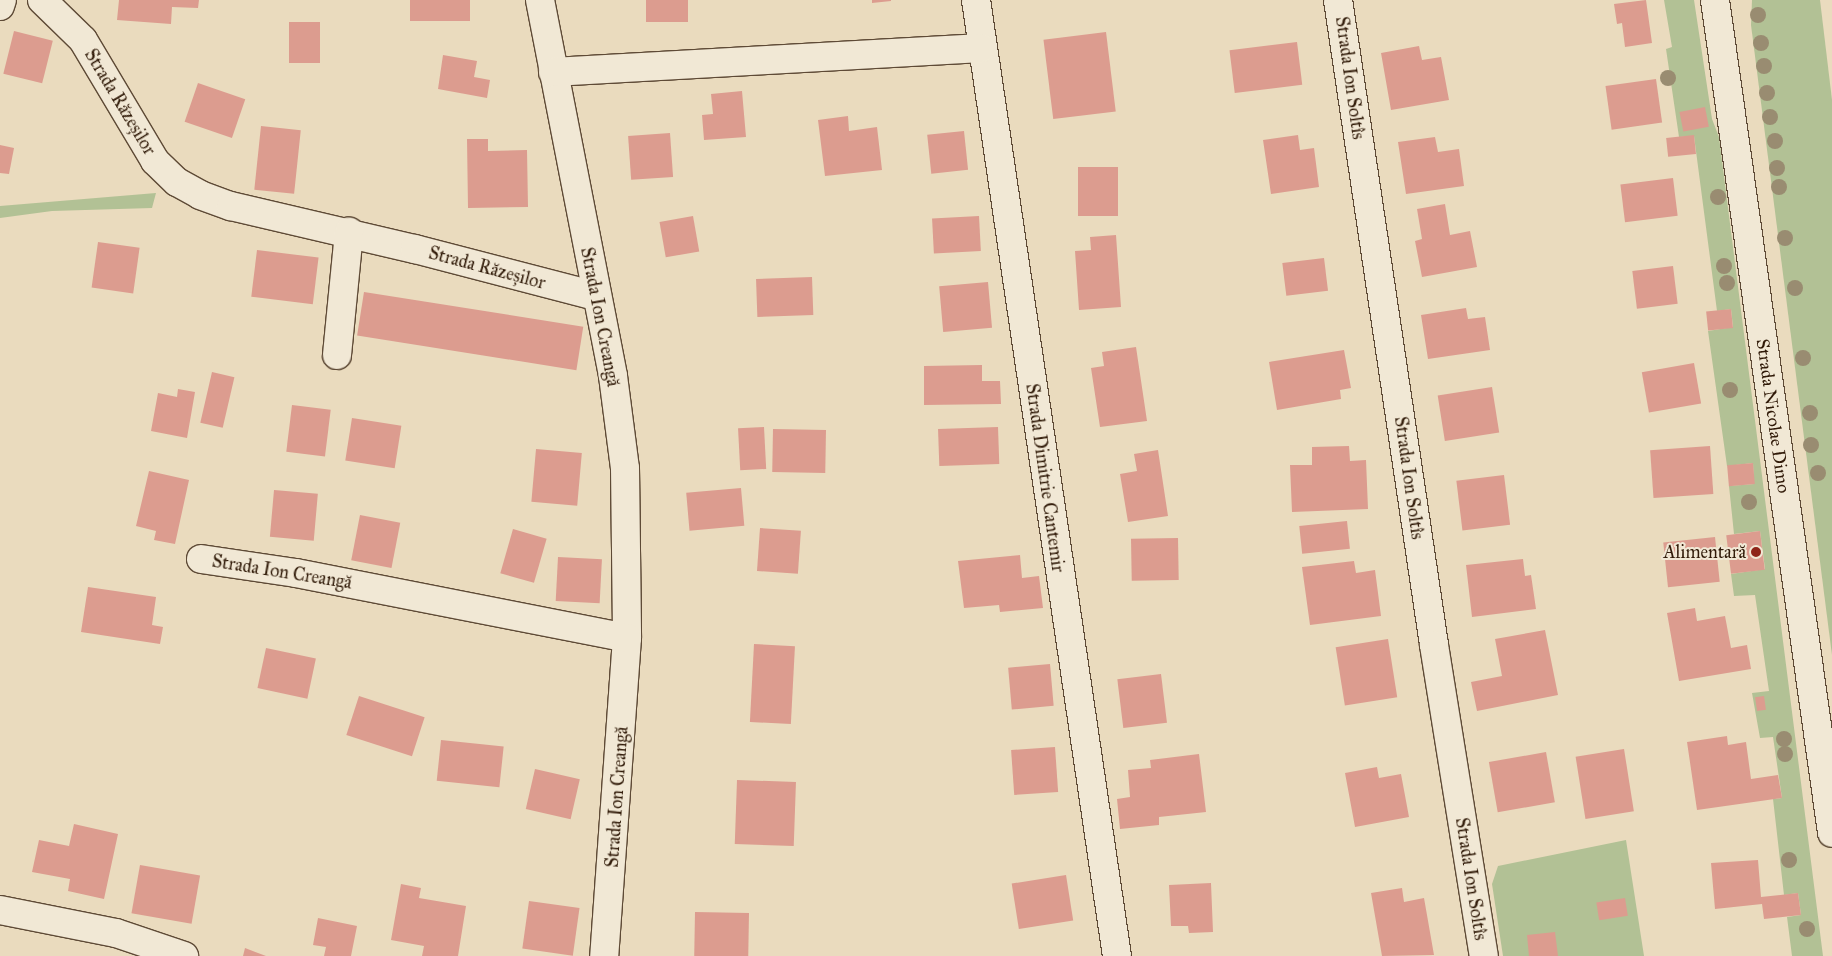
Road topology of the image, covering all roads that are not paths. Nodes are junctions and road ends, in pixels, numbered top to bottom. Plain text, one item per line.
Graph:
1 (2, 0) edge
2 (42, 0) edge
3 (540, 0) edge
4 (976, 0) edge
5 (1338, 0) edge
6 (1715, 0) edge
7 (0, 6) edge
8 (981, 48) junction
9 (553, 72) junction
10 (349, 232) junction
11 (596, 296) junction
12 (337, 355) dead end
13 (201, 559) dead end
14 (627, 638) junction
15 (1832, 833) edge
16 (0, 910) edge
17 (184, 956) edge
18 (604, 956) edge
19 (1116, 956) edge
20 (1484, 956) edge

1 - 7 street
2 - 10 street, Strada Răzeșilor
3 - 9 street, Strada Ion Creangă
4 - 8 street, Strada Dimitrie Cantemir
5 - 20 street, Strada Ion Soltîs
6 - 15 street, Strada Nicolae Dimo
8 - 9 street
8 - 19 street, Strada Dimitrie Cantemir
9 - 11 street, Strada Ion Creangă
10 - 11 street, Strada Răzeșilor
10 - 12 street
11 - 14 street, Strada Ion Creangă
13 - 14 street, Strada Ion Creangă
14 - 18 street, Strada Ion Creangă
16 - 17 street

